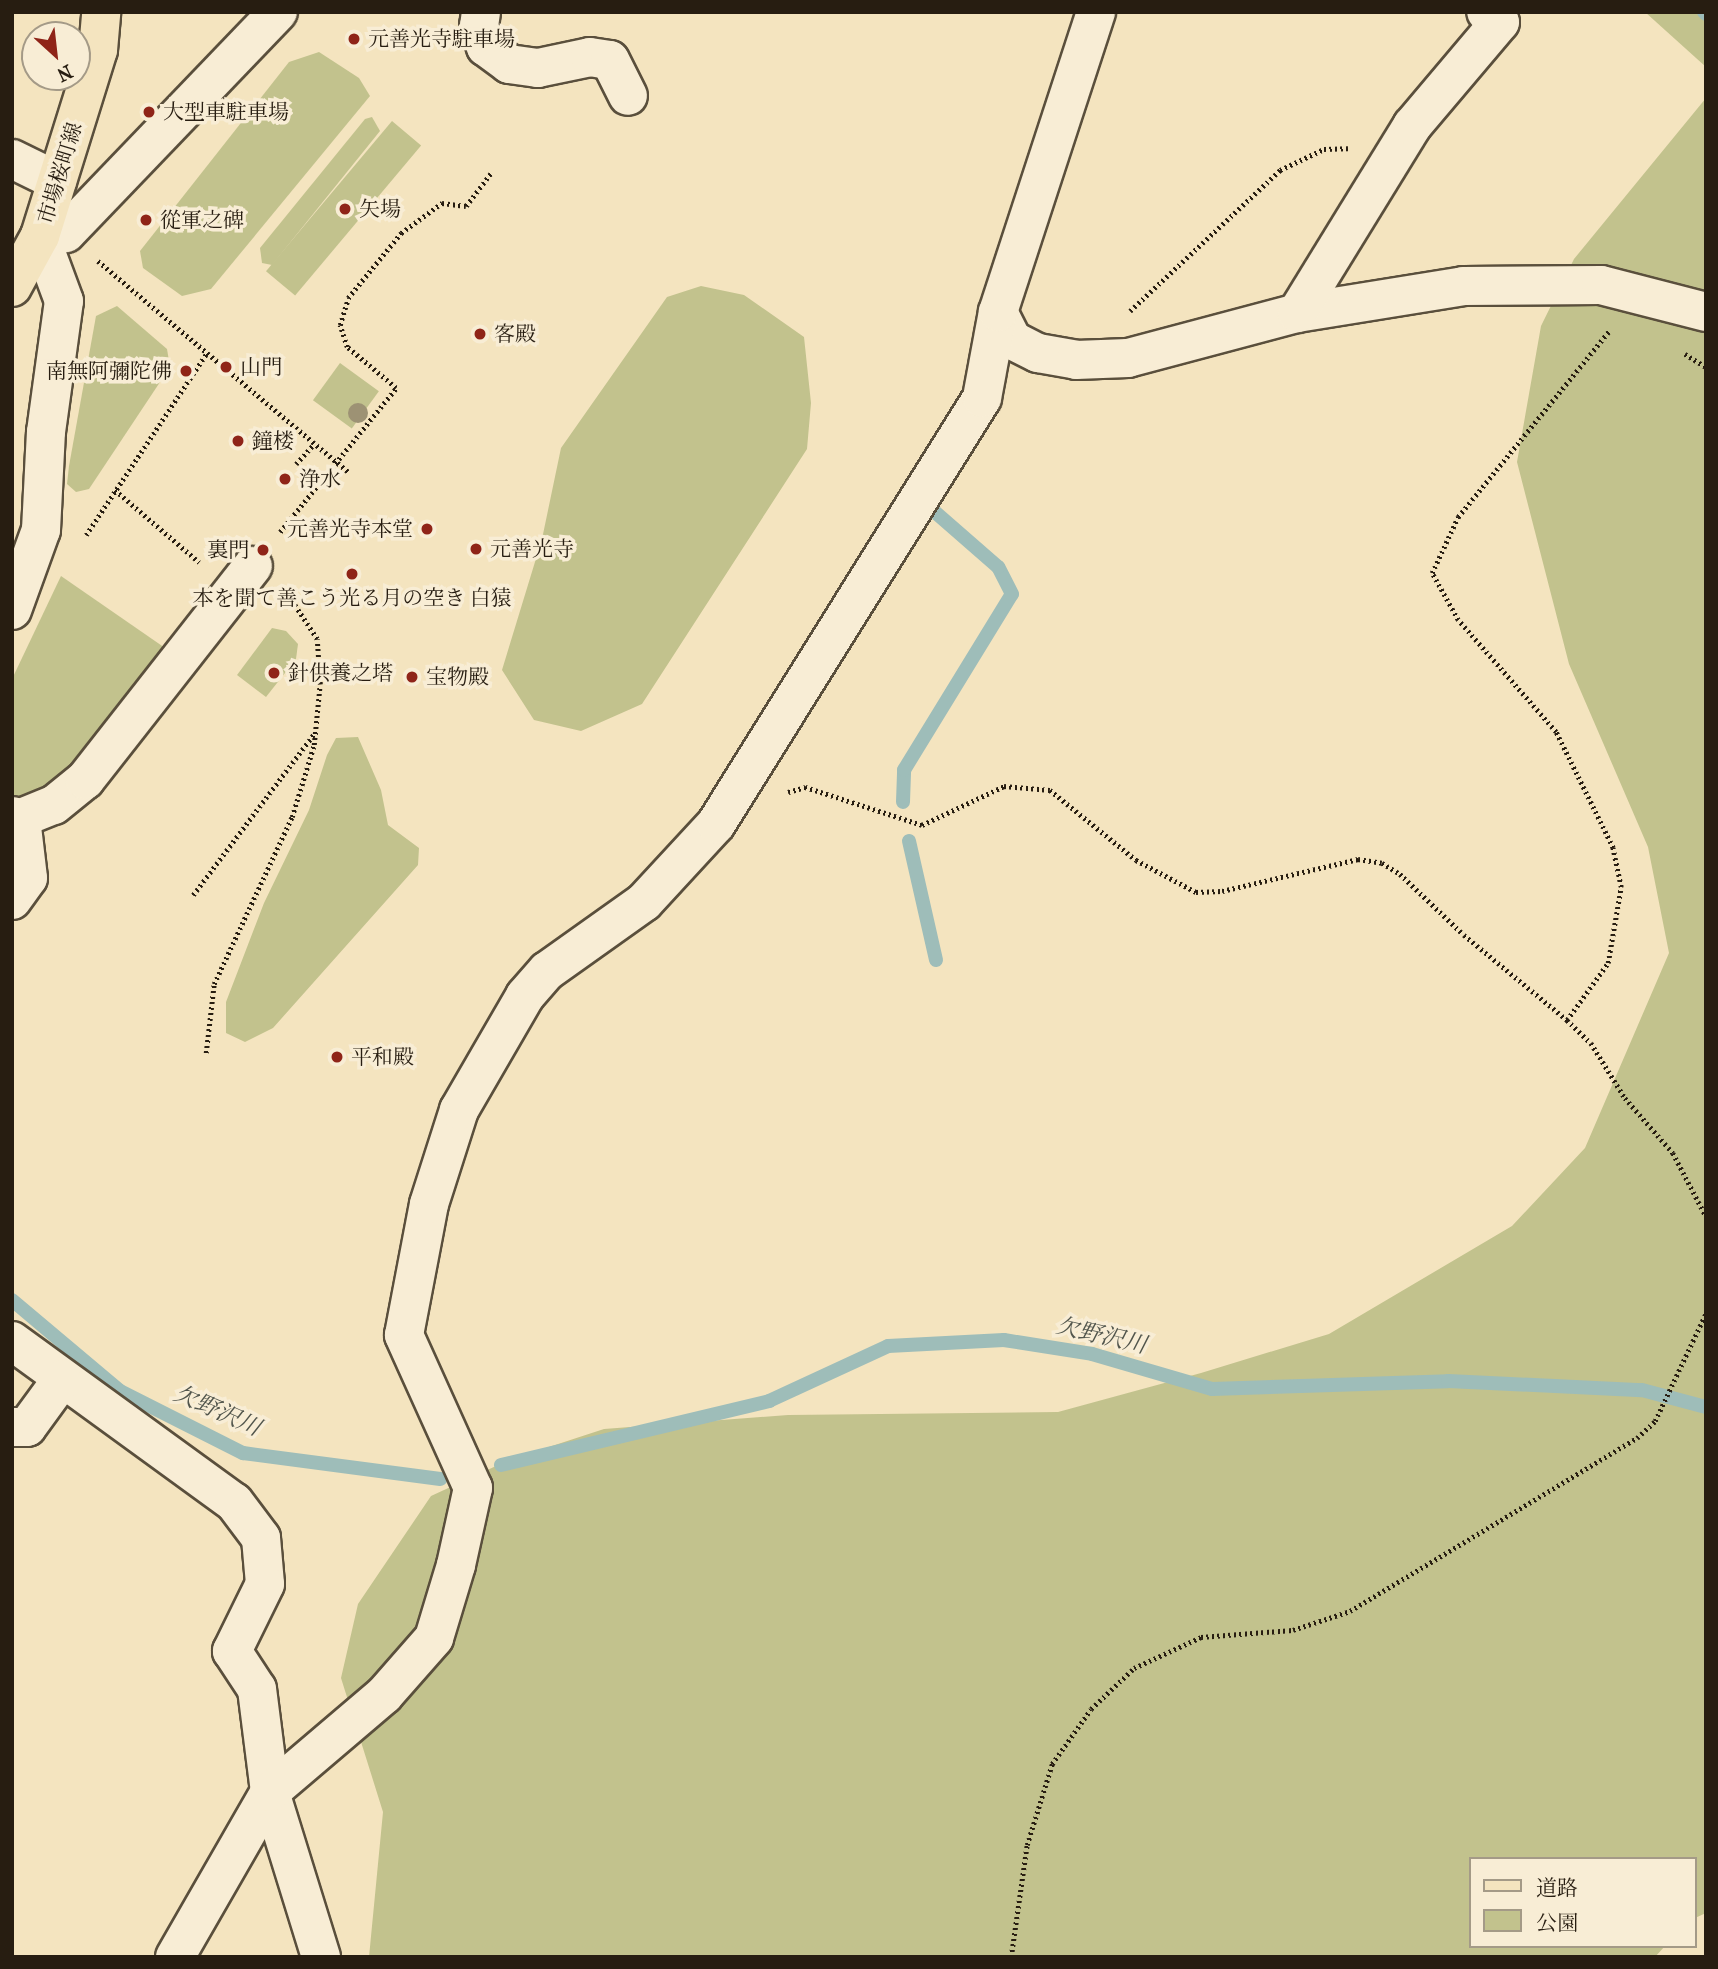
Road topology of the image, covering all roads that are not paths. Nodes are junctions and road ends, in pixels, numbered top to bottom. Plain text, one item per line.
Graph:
1 (101, 12) edge
2 (278, 12) edge
3 (481, 12) edge
4 (1096, 12) edge
5 (1486, 12) edge
6 (628, 96) dead end
7 (12, 159) edge
8 (57, 181) junction
9 (53, 235) junction
10 (12, 286) edge
11 (998, 312) junction
12 (1706, 312) edge
13 (1297, 313) junction
14 (243, 578) road end
15 (12, 610) edge
16 (17, 817) edge
17 (12, 900) edge
18 (12, 1341) edge
19 (62, 1379) junction
20 (12, 1427) edge
21 (270, 1792) junction
22 (175, 1957) edge
23 (321, 1957) edge

1 - 8 main road, 市場桜町線
2 - 9 street
3 - 6 street
4 - 11 street
5 - 13 street
7 - 8 street
8 - 9 main road, 市場桜町線
9 - 10 main road, 市場桜町線
9 - 15 street
11 - 13 street
11 - 21 street
12 - 13 street
14 - 16 street
16 - 17 street
18 - 19 street
19 - 20 street
19 - 21 street
21 - 22 street
21 - 23 street

